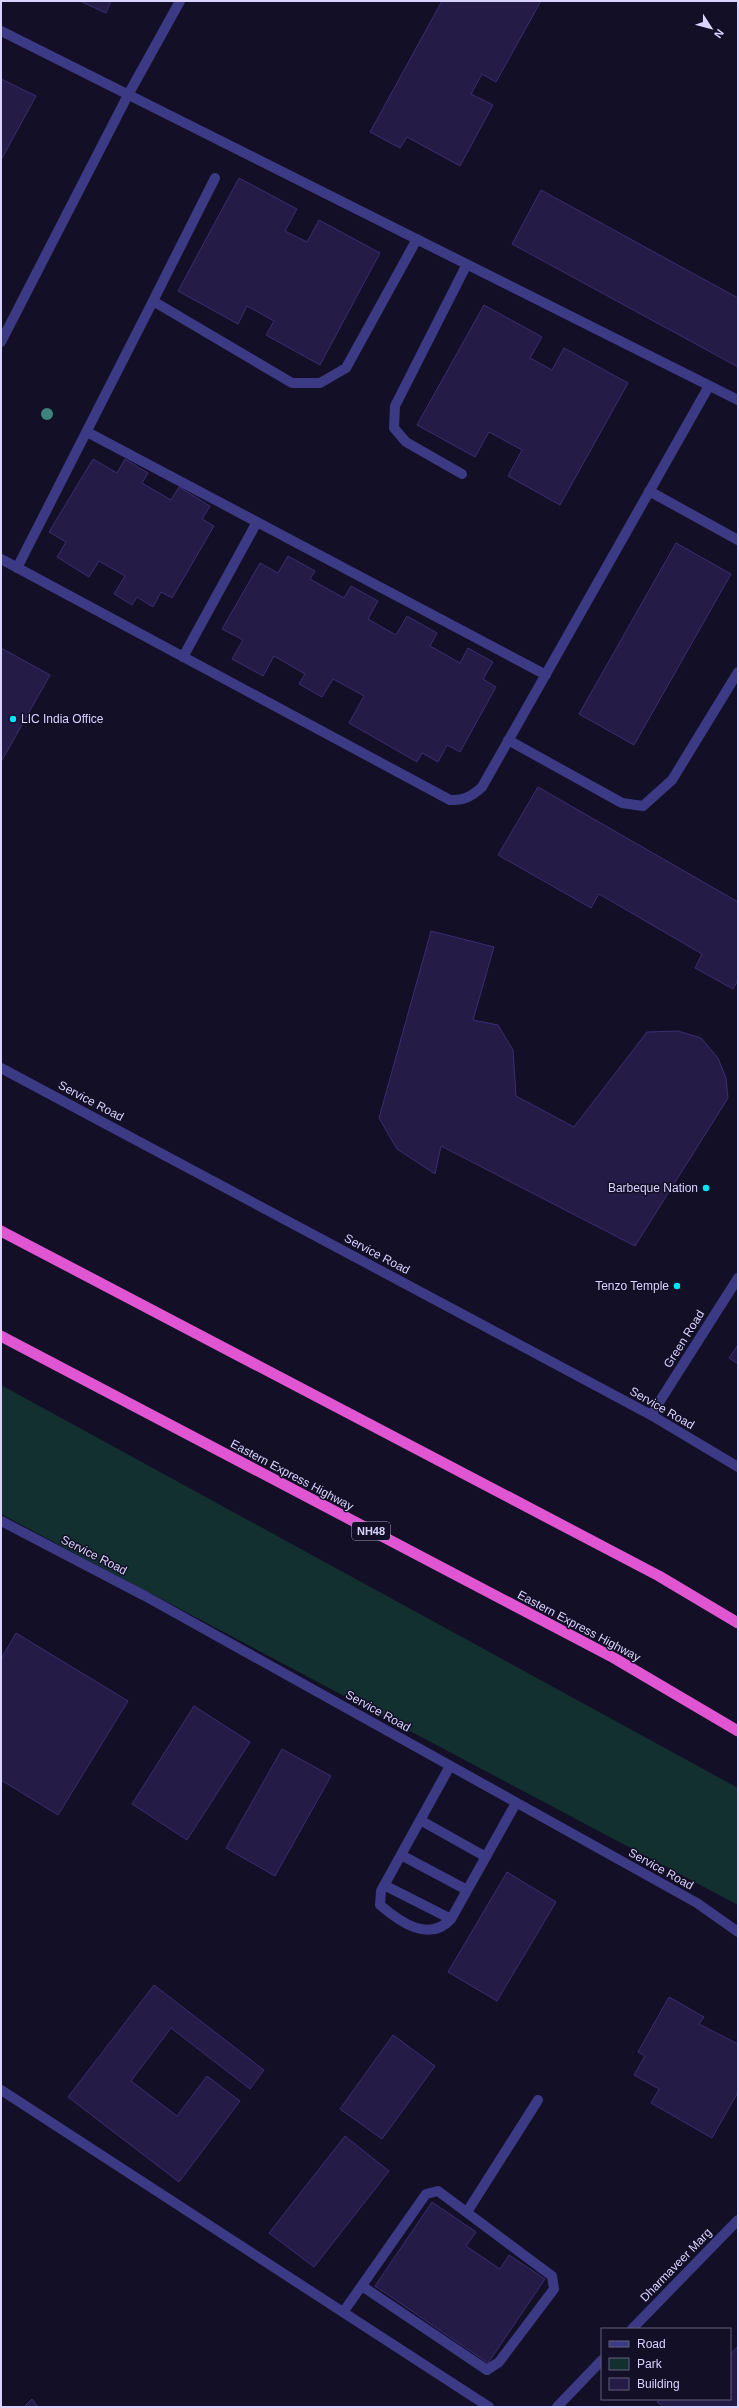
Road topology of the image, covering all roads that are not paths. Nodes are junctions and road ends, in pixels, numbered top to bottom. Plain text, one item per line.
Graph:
1 (180, 1) edge
2 (1, 31) edge
3 (128, 95) junction
4 (215, 178) dead end
5 (417, 239) junction
6 (467, 264) junction
7 (153, 301) junction
8 (4, 329) edge
9 (1, 342) edge
10 (709, 386) junction
11 (738, 400) edge
12 (87, 432) junction
13 (462, 474) dead end
14 (649, 491) junction
15 (257, 522) junction
16 (738, 540) edge
17 (1, 560) edge
18 (17, 568) junction
19 (183, 657) junction
20 (738, 672) edge
21 (546, 675) junction
22 (508, 740) junction
23 (1, 1068) edge
24 (1, 1231) edge
25 (738, 1278) edge
26 (1, 1336) edge
27 (651, 1415) junction
28 (738, 1467) edge
29 (1, 1521) edge
30 (738, 1624) edge
31 (738, 1732) edge
32 (450, 1766) junction
33 (516, 1803) junction
34 (420, 1820) junction
35 (401, 1855) junction
36 (486, 1857) junction
37 (384, 1885) junction
38 (467, 1890) junction
39 (451, 1919) junction
40 (738, 1932) edge
41 (1, 2090) edge
42 (538, 2100) dead end
43 (467, 2212) junction
44 (738, 2220) edge
45 (362, 2286) junction
46 (344, 2311) junction
47 (633, 2328) edge
48 (601, 2361) edge
49 (489, 2407) edge
50 (557, 2407) edge

1 - 3 street
2 - 3 street
3 - 5 street
3 - 8 street
4 - 7 street
5 - 6 street
5 - 7 street
6 - 10 street
6 - 13 street
7 - 12 street
8 - 9 street
10 - 11 street
10 - 14 street
12 - 15 street
12 - 18 street
14 - 16 street
14 - 21 street
15 - 19 street
15 - 21 street
17 - 18 street
18 - 19 street
19 - 22 street
20 - 22 street
21 - 22 street
23 - 27 street, Service Road
24 - 30 highway
25 - 27 street, Green Road
26 - 31 highway, Eastern Express Highway / NH48
27 - 28 street, Service Road
29 - 32 street, Service Road
32 - 33 street, Service Road
32 - 34 street
33 - 36 street
33 - 40 street, Service Road
34 - 35 street
34 - 36 street
35 - 37 street
35 - 38 street
36 - 38 street
37 - 39 street
37 - 39 street
38 - 39 street
41 - 46 street
42 - 43 street
43 - 45 street
43 - 45 street
44 - 47 street, Dharmaveer Marg
45 - 46 street
46 - 49 street
48 - 50 street

